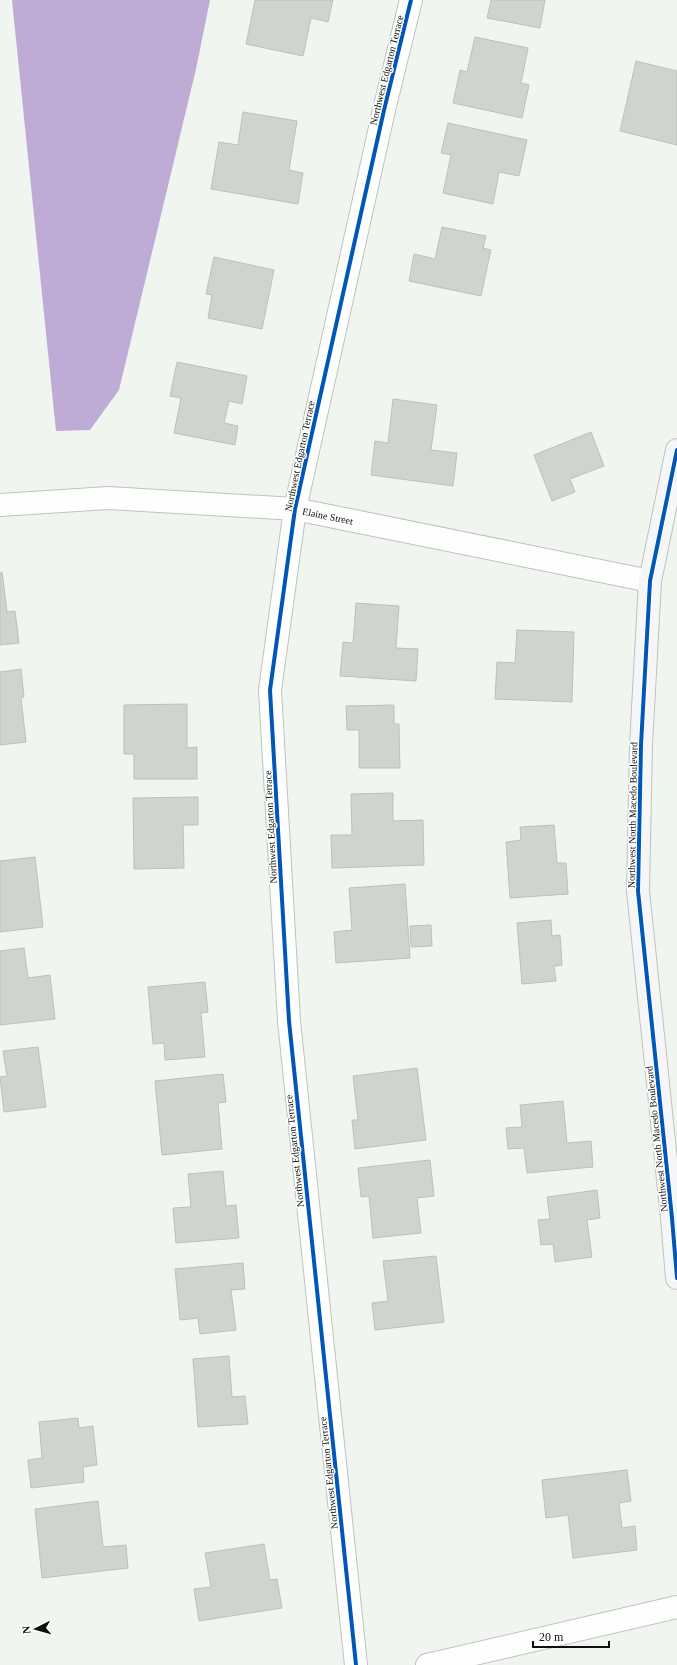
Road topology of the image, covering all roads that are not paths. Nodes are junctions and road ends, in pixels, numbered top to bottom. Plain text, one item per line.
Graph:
1 (412, 0) edge
2 (677, 450) edge
3 (0, 505) edge
4 (295, 509) junction
5 (650, 581) junction
6 (675, 1218) edge
7 (677, 1278) edge
8 (677, 1607) edge
9 (356, 1665) edge
10 (426, 1665) edge

1 - 4 street, Northwest Edgarton Terrace
2 - 5 street, Northwest North Macedo Boulevard
3 - 4 street, Elaine Street
4 - 5 street, Elaine Street
4 - 9 street, Northwest Edgarton Terrace
5 - 6 street, Northwest North Macedo Boulevard
6 - 7 street, Northwest North Macedo Boulevard
8 - 10 street

